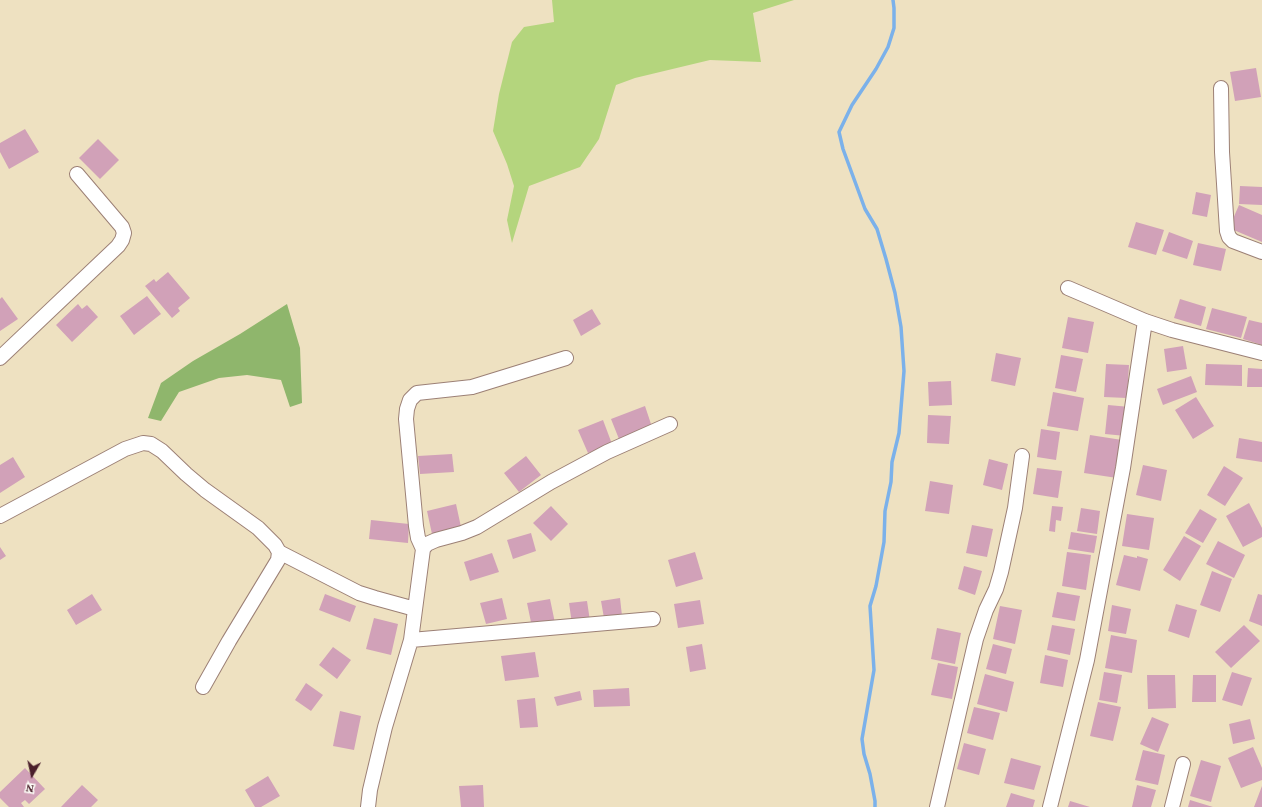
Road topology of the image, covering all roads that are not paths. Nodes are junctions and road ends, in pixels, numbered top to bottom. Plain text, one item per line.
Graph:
1 (1221, 88) dead end
2 (77, 174) dead end
3 (1262, 252) edge
4 (1068, 288) dead end
5 (1145, 321) junction
6 (1262, 353) edge
7 (0, 358) edge
8 (566, 358) dead end
9 (670, 424) dead end
10 (1022, 456) dead end
11 (0, 516) edge
12 (423, 549) junction
13 (279, 552) junction
14 (415, 609) junction
15 (654, 619) dead end
16 (411, 640) junction
17 (203, 687) dead end
18 (1183, 764) dead end
19 (368, 807) edge
20 (937, 807) edge
21 (1050, 807) edge
22 (1172, 807) edge

1 - 3 street
2 - 7 street
4 - 5 street
5 - 6 street
5 - 21 street
8 - 12 street
9 - 12 street
10 - 20 street
11 - 13 street
12 - 14 street
13 - 14 street
13 - 17 street
14 - 16 street
15 - 16 street
16 - 19 street
18 - 22 street

